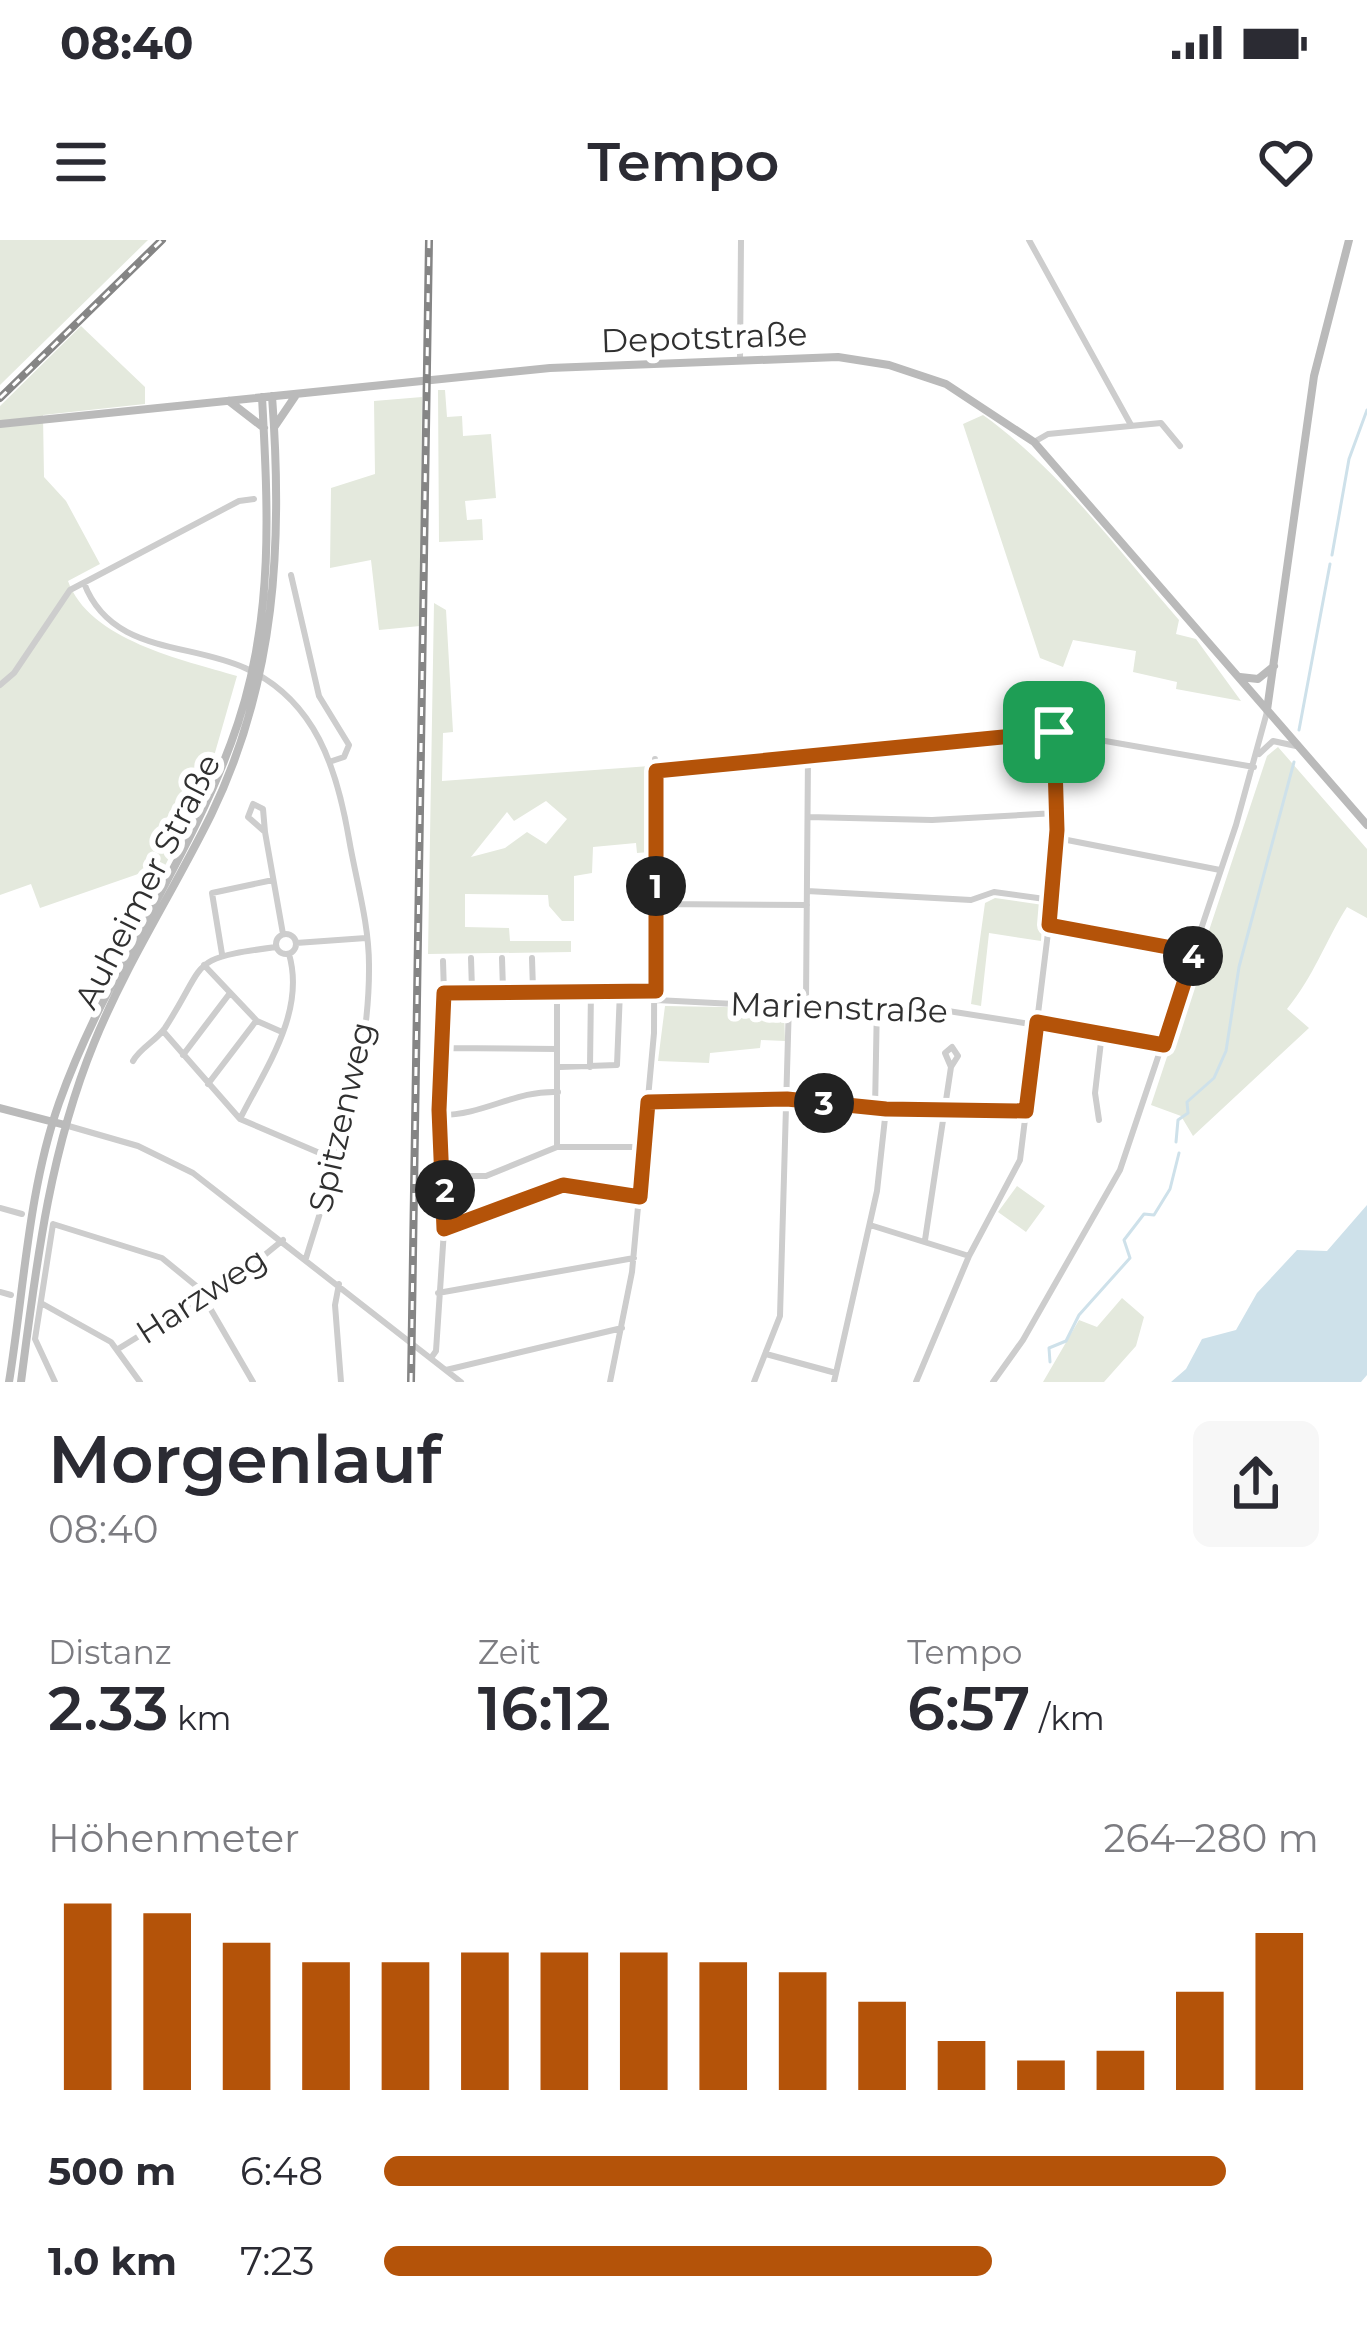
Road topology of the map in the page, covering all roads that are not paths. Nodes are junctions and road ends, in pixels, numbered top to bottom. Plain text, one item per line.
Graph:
1 (742, 240) edge
2 (1029, 240) edge
3 (1349, 240) edge
4 (740, 360) junction
5 (298, 394) junction
6 (267, 396) junction
7 (228, 400) junction
8 (0, 424) edge
9 (1130, 425) junction
10 (269, 428) junction
11 (1034, 442) junction
12 (1180, 446) dead end
13 (254, 499) dead end
14 (291, 574) dead end
15 (84, 584) junction
16 (1275, 665) junction
17 (1234, 673) junction
18 (0, 685) edge
19 (1267, 712) junction
20 (1054, 732) junction
21 (1296, 746) junction
22 (808, 756) junction
23 (1256, 757) junction
24 (655, 759) dead end
25 (332, 761) junction
26 (1254, 767) junction
27 (656, 771) junction
28 (1056, 813) junction
29 (808, 817) junction
30 (1367, 825) edge
31 (265, 832) dead end
32 (1057, 838) junction
33 (1220, 870) junction
34 (273, 880) junction
35 (807, 891) junction
36 (1052, 900) junction
37 (656, 904) junction
38 (807, 904) junction
39 (1049, 925) junction
40 (283, 934) junction
41 (366, 938) junction
42 (296, 943) junction
43 (276, 946) junction
44 (1194, 952) junction
45 (222, 954) junction
46 (290, 954) junction
47 (471, 958) dead end
48 (502, 958) dead end
49 (532, 958) dead end
50 (443, 961) dead end
51 (204, 964) junction
52 (472, 990) junction
53 (503, 990) junction
54 (590, 990) junction
55 (533, 991) junction
56 (557, 991) junction
57 (620, 991) junction
58 (230, 993) junction
59 (444, 993) junction
60 (656, 995) junction
61 (806, 1001) junction
62 (789, 1002) junction
63 (877, 1002) junction
64 (257, 1021) junction
65 (1037, 1022) junction
66 (163, 1031) junction
67 (283, 1033) junction
68 (1102, 1033) junction
69 (1164, 1045) junction
70 (442, 1048) junction
71 (556, 1049) junction
72 (183, 1055) junction
73 (133, 1061) dead end
74 (560, 1067) junction
75 (590, 1067) junction
76 (951, 1067) dead end
77 (208, 1084) junction
78 (558, 1092) junction
79 (787, 1099) junction
80 (648, 1102) junction
81 (0, 1108) edge
82 (945, 1108) junction
83 (875, 1109) junction
84 (886, 1109) junction
85 (1026, 1111) junction
86 (441, 1115) junction
87 (240, 1119) junction
88 (1099, 1120) dead end
89 (53, 1122) junction
90 (65, 1125) junction
91 (556, 1147) junction
92 (644, 1148) junction
93 (337, 1160) junction
94 (444, 1176) junction
95 (640, 1197) junction
96 (0, 1208) edge
97 (22, 1214) dead end
98 (870, 1225) junction
99 (444, 1229) junction
100 (283, 1240) junction
101 (925, 1240) junction
102 (969, 1256) junction
103 (306, 1258) junction
104 (634, 1258) junction
105 (339, 1284) junction
106 (0, 1292) edge
107 (438, 1293) junction
108 (11, 1295) dead end
109 (204, 1295) junction
110 (40, 1304) junction
111 (622, 1328) junction
112 (118, 1349) junction
113 (766, 1354) junction
114 (430, 1358) junction
115 (446, 1370) junction
116 (835, 1377) edge
117 (9, 1382) edge
118 (21, 1382) edge
119 (55, 1382) edge
120 (140, 1382) edge
121 (253, 1382) edge
122 (341, 1382) edge
123 (461, 1382) edge
124 (610, 1382) edge
125 (754, 1382) edge
126 (916, 1382) edge
127 (993, 1382) edge

1 - 4 street
2 - 9 street
3 - 16 main road
4 - 5 main road, Depotstraße
4 - 11 main road, Depotstraße
5 - 6 main road, Depotstraße
5 - 10 main road
6 - 7 main road, Depotstraße
6 - 10 main road, Auheimer Straße
7 - 8 main road, Depotstraße
7 - 10 main road
9 - 11 street
9 - 12 street
10 - 89 main road, Auheimer Straße
10 - 90 main road, Auheimer Straße
11 - 17 main road, Depotstraße
13 - 15 street
14 - 25 street, Spitzenweg
15 - 18 street
15 - 25 street, Spitzenweg
16 - 17 main road
16 - 19 main road
17 - 19 main road, Depotstraße
19 - 21 main road, Depotstraße
19 - 23 street
20 - 22 street
20 - 26 street
20 - 28 street
21 - 23 street
21 - 30 main road, Depotstraße
22 - 27 street
22 - 29 street
23 - 26 street
24 - 27 street
25 - 41 street, Spitzenweg
26 - 33 street
27 - 37 street
28 - 29 street
28 - 32 street
29 - 35 street
31 - 34 street
32 - 33 street
32 - 36 street
33 - 44 street
34 - 40 street
34 - 45 street
35 - 36 street
35 - 38 street
36 - 39 street
37 - 38 street
37 - 60 street
38 - 61 street
39 - 44 street
39 - 65 street
40 - 42 street
40 - 43 street
41 - 42 street
41 - 93 street, Spitzenweg
42 - 46 street
43 - 45 street
43 - 46 street
44 - 69 street
45 - 51 street
46 - 67 street
47 - 52 street
48 - 53 street
49 - 55 street
50 - 59 street
51 - 58 street
51 - 66 street
52 - 53 street, Marienstraße
52 - 59 street, Marienstraße
53 - 55 street, Marienstraße
54 - 56 street, Marienstraße
54 - 57 street, Marienstraße
54 - 75 street
55 - 56 street, Marienstraße
56 - 71 street
57 - 60 street, Marienstraße
57 - 75 street
58 - 64 street
58 - 72 street
59 - 70 street
60 - 62 street, Marienstraße
60 - 80 street
61 - 62 street, Marienstraße
61 - 63 street, Marienstraße
62 - 79 street
63 - 65 street, Marienstraße
63 - 83 street
64 - 67 street
64 - 77 street
65 - 68 street, Marienstraße
65 - 85 street
66 - 72 street
66 - 73 street
67 - 87 street
68 - 69 street, Marienstraße
68 - 88 street
69 - 127 street
70 - 71 street
70 - 86 street
71 - 74 street
72 - 77 street
74 - 75 street
74 - 78 street
76 - 82 street
77 - 87 street
78 - 86 street
78 - 91 street
79 - 80 street
79 - 83 street
79 - 113 street
80 - 92 street
81 - 89 main road
82 - 84 street
82 - 85 street
82 - 101 street
83 - 84 street
84 - 98 street
85 - 102 street
86 - 94 street
87 - 93 street
89 - 90 main road
89 - 117 main road, Auheimer Straße
90 - 100 street
90 - 118 main road, Auheimer Straße
91 - 92 street
91 - 94 street
92 - 95 street
93 - 103 street, Spitzenweg
94 - 99 street
95 - 99 street
95 - 104 street
96 - 97 street
98 - 101 street
98 - 116 street
99 - 107 street
100 - 103 street
100 - 109 street, Harzweg
101 - 102 street
102 - 126 street
103 - 105 street
104 - 107 street
104 - 111 street
105 - 114 street
105 - 122 street
106 - 108 street
107 - 114 street
109 - 110 street
109 - 112 street, Harzweg
109 - 121 street
110 - 112 street
110 - 119 street
111 - 115 street
111 - 124 street
112 - 120 street
113 - 116 street
113 - 125 street
114 - 115 street
115 - 123 street

